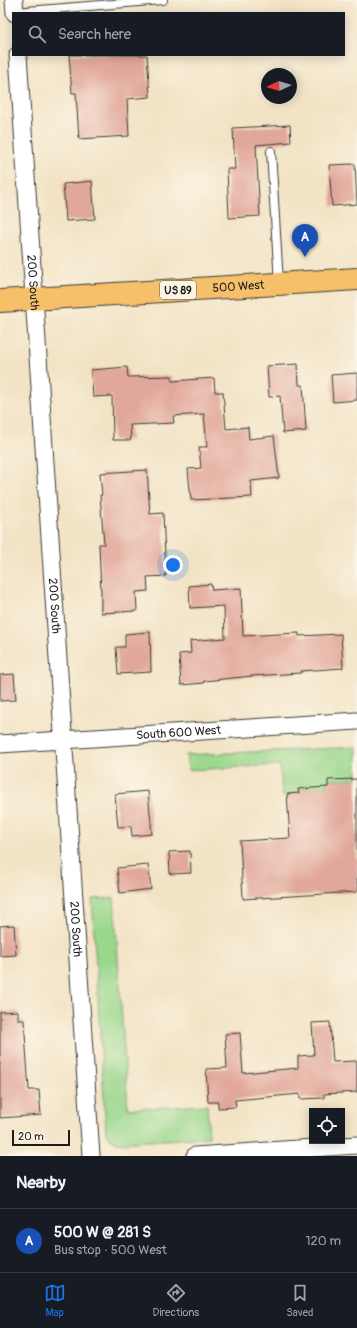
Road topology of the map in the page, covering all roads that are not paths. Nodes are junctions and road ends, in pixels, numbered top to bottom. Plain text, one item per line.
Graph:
1 (163, 0) edge
2 (15, 8) edge
3 (18, 56) edge
4 (271, 151) dead end
5 (357, 279) edge
6 (279, 284) junction
7 (33, 299) junction
8 (0, 302) edge
9 (357, 721) edge
10 (63, 740) junction
11 (0, 744) edge
12 (357, 1146) edge
13 (91, 1156) edge
14 (195, 1156) edge

1 - 2 lane
3 - 7 street, 200 South
4 - 6 lane
5 - 6 main road, 500 West / US 89
6 - 7 main road, 500 West / US 89
7 - 8 main road, 500 West / US 89
7 - 10 street, 200 South
9 - 10 street, South 600 West
10 - 11 street, South 600 West
10 - 13 street, 200 South
12 - 14 street

